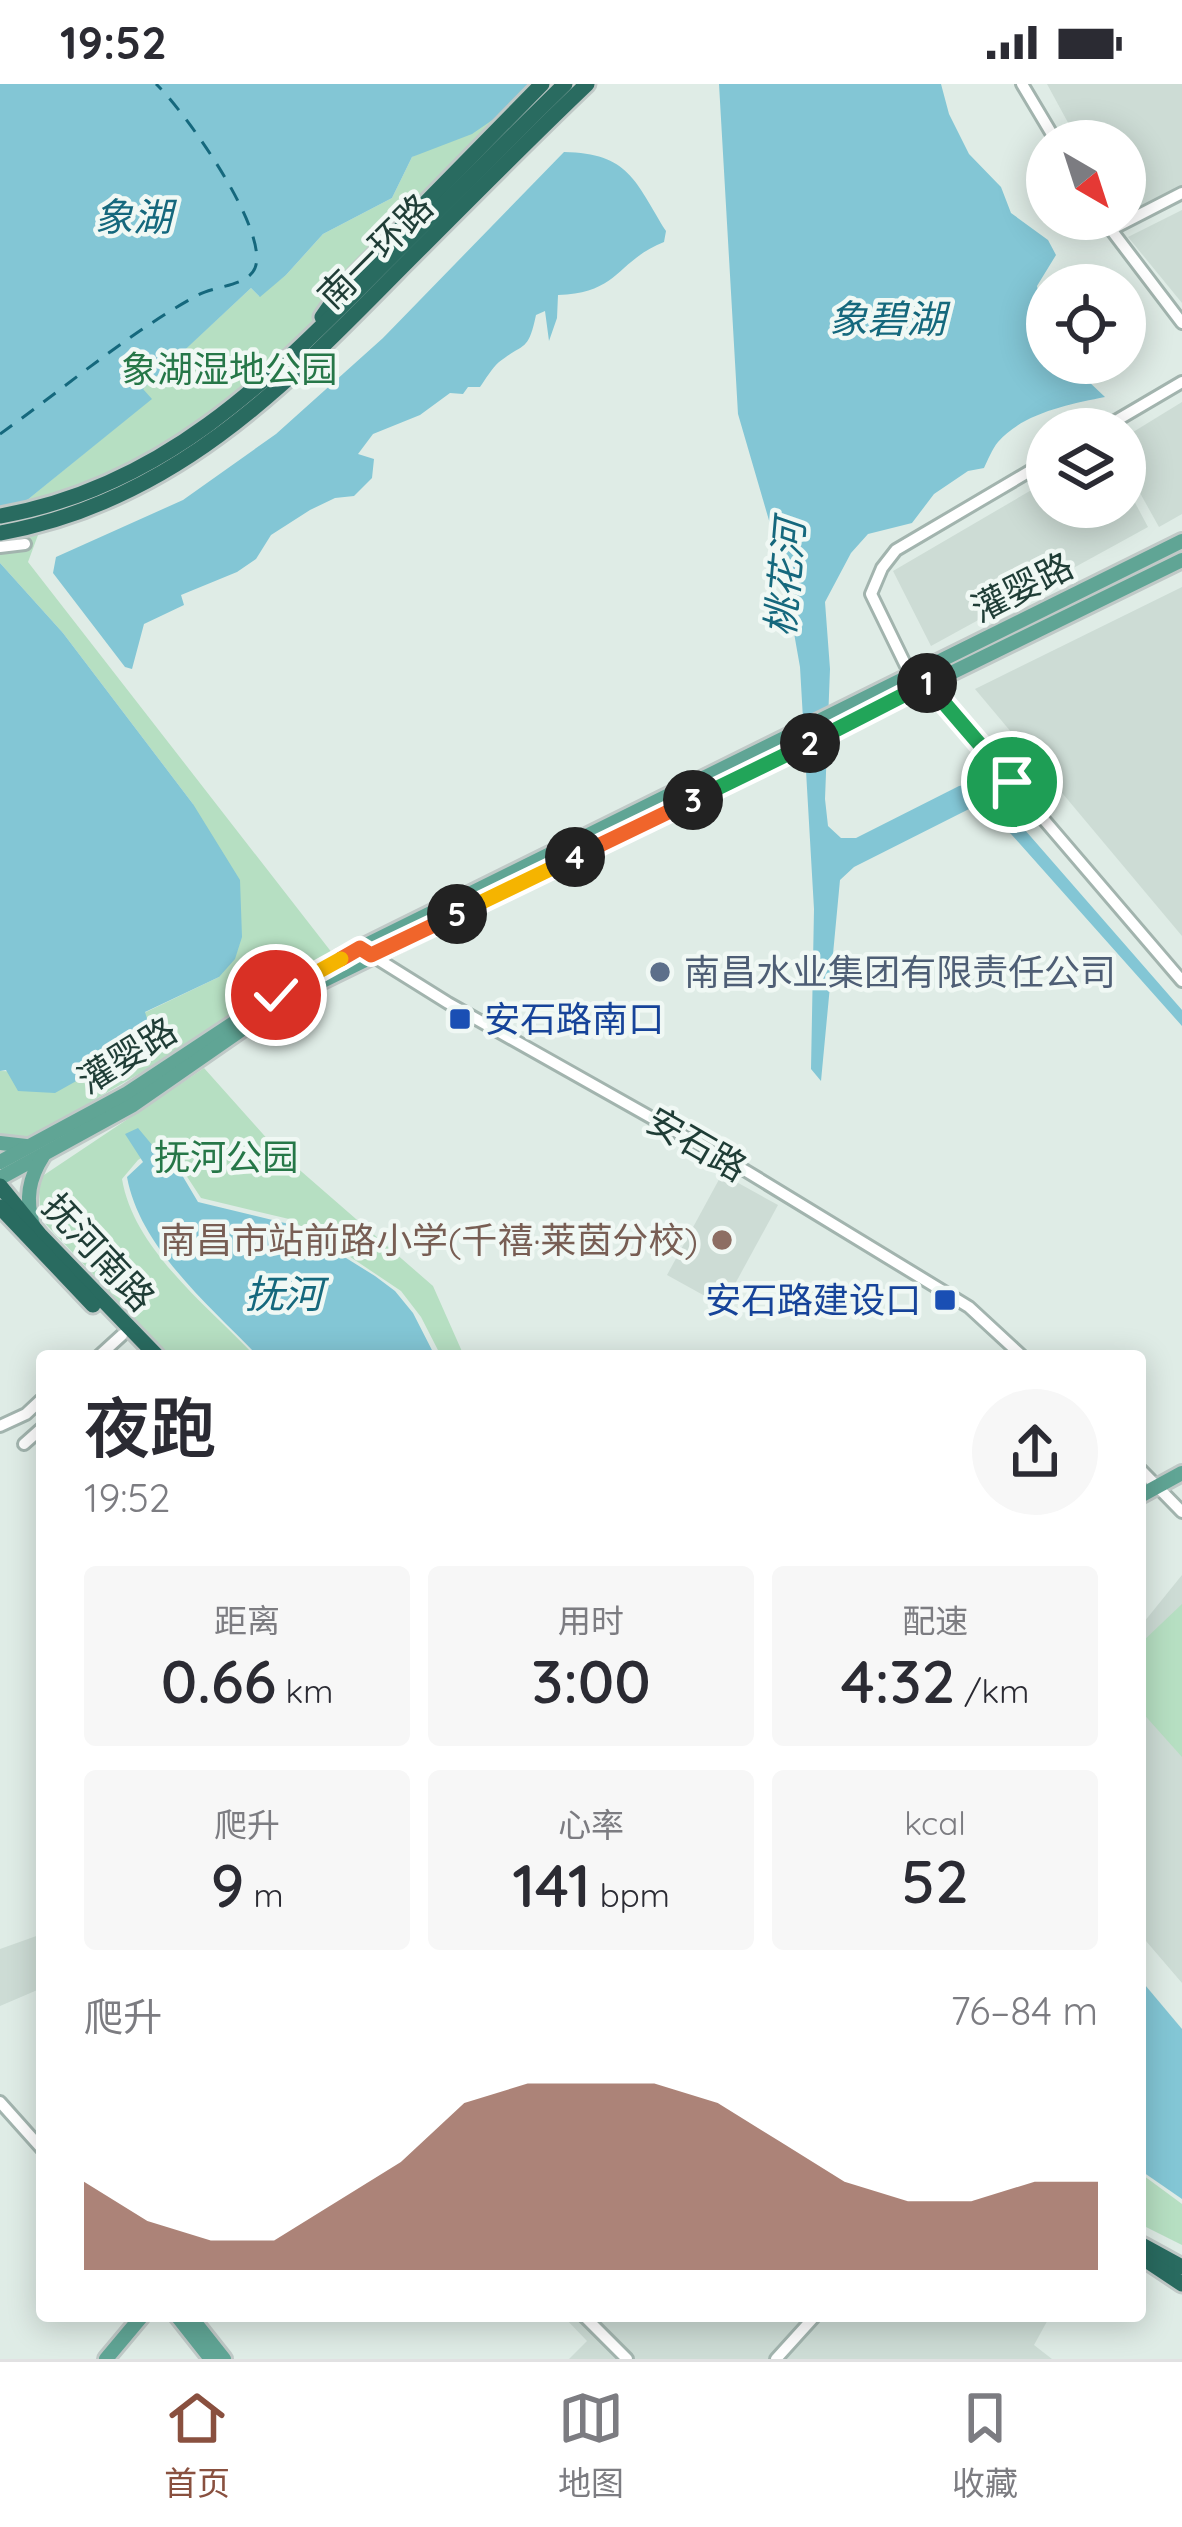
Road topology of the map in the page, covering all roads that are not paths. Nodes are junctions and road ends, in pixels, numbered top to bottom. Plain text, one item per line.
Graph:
1 (542, 84) edge
2 (565, 84) edge
3 (587, 84) edge
4 (1022, 84) edge
5 (1044, 120) edge
6 (1182, 193) edge
7 (1146, 208) edge
8 (1118, 240) edge
9 (1182, 322) edge
10 (295, 355) junction
11 (1182, 382) edge
12 (1138, 408) edge
13 (1026, 473) edge
14 (0, 516) edge
15 (0, 533) edge
16 (1182, 541) edge
17 (25, 544) dead end
18 (0, 548) edge
19 (1182, 560) edge
20 (921, 678) junction
21 (791, 744) junction
22 (365, 951) junction
23 (1182, 981) edge
24 (0, 1144) edge
25 (38, 1150) junction
26 (0, 1162) edge
27 (0, 1182) edge
28 (0, 1207) edge
29 (0, 1223) edge
30 (29, 1232) junction
31 (124, 1337) junction
32 (107, 1350) edge
33 (113, 1350) edge
34 (137, 1350) edge
35 (151, 1350) edge
36 (1016, 1350) edge
37 (36, 1405) edge
38 (0, 1426) edge
39 (36, 1433) edge
40 (24, 1444) dead end
41 (1182, 1470) edge
42 (1148, 1488) edge
43 (1182, 1512) edge
44 (0, 2102) edge
45 (36, 2142) edge
46 (1146, 2247) edge
47 (1146, 2260) edge
48 (1182, 2267) edge
49 (1182, 2284) edge
50 (137, 2322) edge
51 (182, 2322) edge
52 (195, 2322) edge
53 (590, 2322) edge
54 (810, 2322) edge
55 (106, 2359) edge
56 (211, 2359) edge
57 (224, 2359) edge
58 (627, 2359) edge
59 (776, 2359) edge

1 - 10 highway
2 - 10 highway, 南一环路
3 - 15 highway, 南一环路
4 - 5 street
6 - 7 street
8 - 9 street
10 - 14 highway, 南一环路
11 - 12 street
13 - 20 street
16 - 20 main road, 灌婴路
17 - 18 street
19 - 20 main road, 灌婴路
20 - 21 main road, 灌婴路
20 - 21 main road, 灌婴路
20 - 23 street
21 - 22 main road, 灌婴路
22 - 25 main road, 灌婴路
22 - 36 street, 安石路
24 - 25 main road
25 - 26 main road, 灌婴路
25 - 27 main road, 灌婴路
25 - 30 main road
27 - 30 highway, 抚河南路
28 - 30 highway, 抚河南路
29 - 30 highway
30 - 31 highway, 抚河南路
30 - 35 highway, 抚河南路
31 - 32 street
31 - 33 street
31 - 34 highway, 抚河南路
37 - 38 street
39 - 40 street
41 - 42 main road
42 - 43 street
44 - 45 street
46 - 48 highway
47 - 49 highway
50 - 55 main road
51 - 56 main road
52 - 57 main road
53 - 58 street
54 - 59 street

